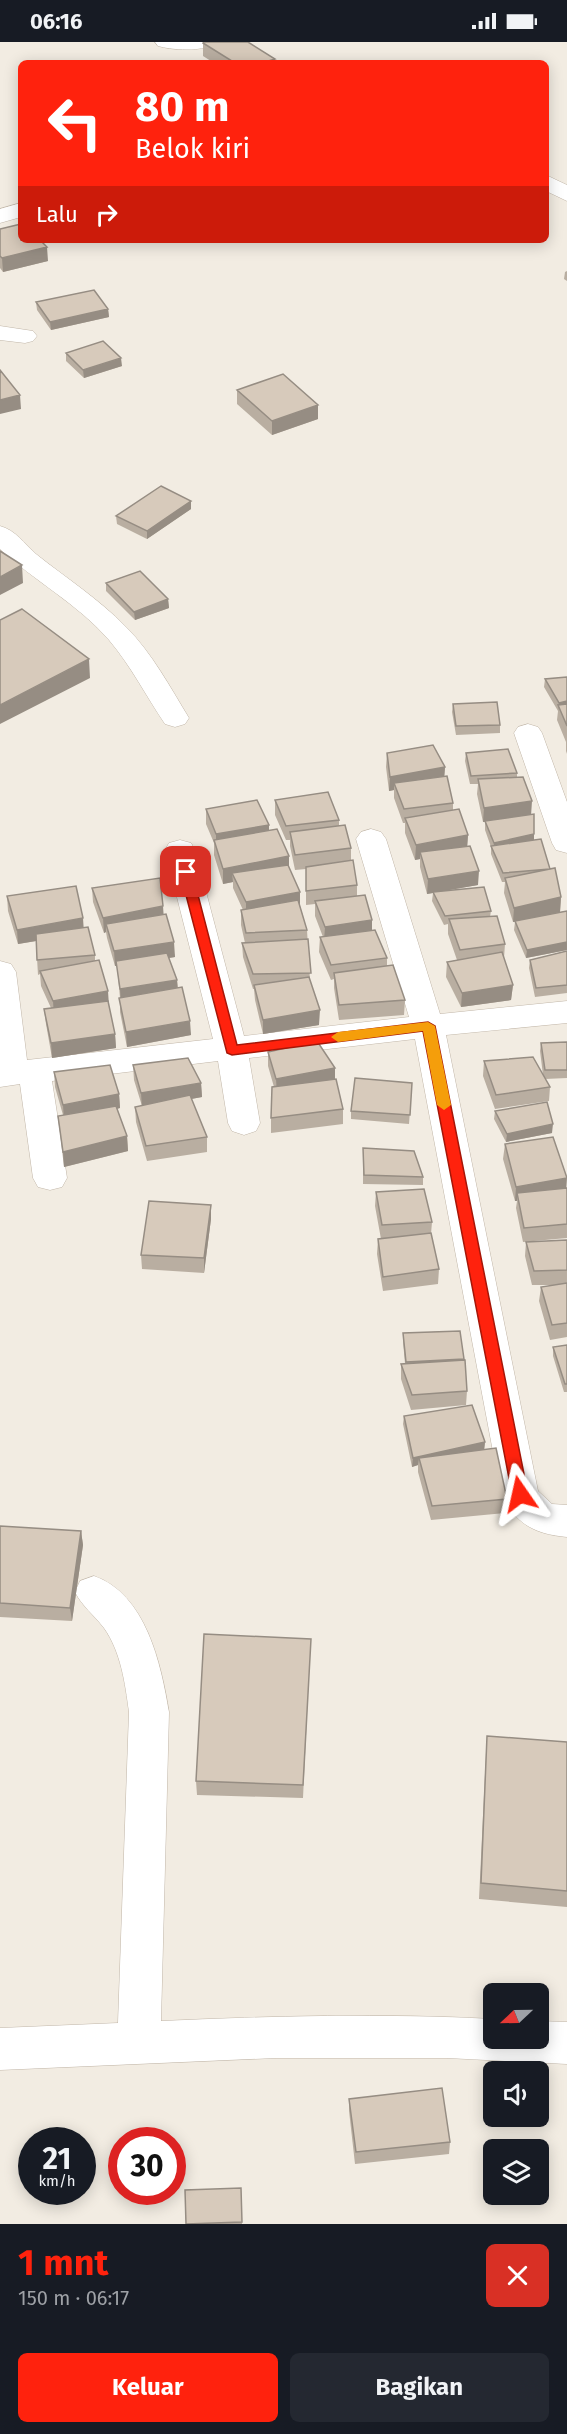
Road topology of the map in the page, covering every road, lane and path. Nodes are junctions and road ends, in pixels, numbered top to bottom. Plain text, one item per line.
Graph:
1 (165, 42) edge
2 (200, 43) edge
3 (549, 184) edge
4 (567, 194) edge
5 (18, 211) edge
6 (0, 216) edge
7 (0, 333) edge
8 (25, 336) dead end
9 (0, 534) edge
10 (175, 718) dead end
11 (528, 733) dead end
12 (371, 839) dead end
13 (567, 843) edge
14 (180, 850) dead end
15 (0, 972) edge
16 (567, 1012) edge
17 (428, 1026) junction
18 (232, 1050) junction
19 (16, 1074) edge
20 (244, 1123) dead end
21 (50, 1178) dead end
22 (567, 1521) edge
23 (94, 1592) dead end
24 (567, 2043) edge
25 (139, 2044) junction
26 (0, 2049) edge

1 - 2 street
3 - 4 street
5 - 6 street
7 - 8 street
9 - 10 street
11 - 13 street
12 - 17 street
14 - 18 street
15 - 19 street
16 - 17 street
17 - 18 street
17 - 22 street
18 - 19 street
18 - 20 street
19 - 21 street
23 - 25 street
24 - 25 street
25 - 26 street

